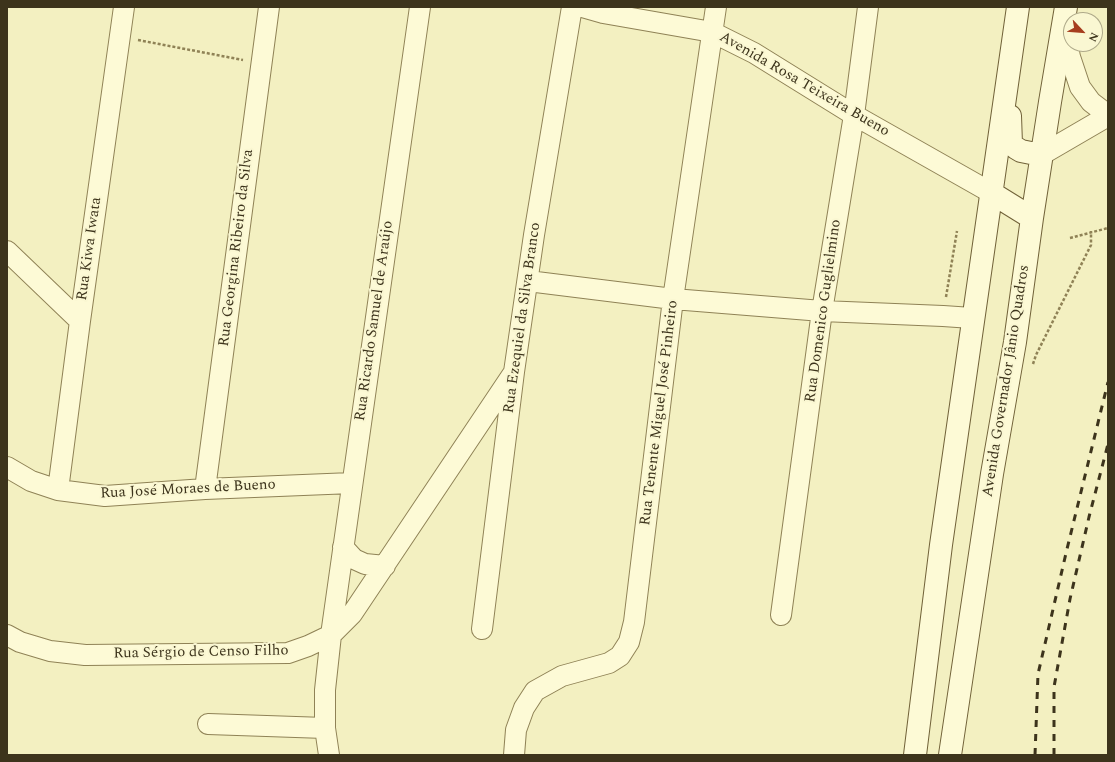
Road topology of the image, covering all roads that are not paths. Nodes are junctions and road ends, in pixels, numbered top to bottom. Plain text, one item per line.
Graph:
1 (124, 7) edge
2 (269, 7) edge
3 (420, 7) edge
4 (572, 7) edge
5 (582, 7) edge
6 (716, 7) edge
7 (868, 7) edge
8 (1018, 7) edge
9 (1063, 28) edge
10 (712, 32) junction
11 (1011, 52) junction
12 (1069, 52) edge
13 (854, 114) junction
14 (1108, 115) edge
15 (1041, 155) junction
16 (990, 192) junction
17 (1032, 218) junction
18 (7, 251) edge
19 (528, 281) junction
20 (673, 299) junction
21 (822, 311) junction
22 (972, 318) junction
23 (80, 321) junction
24 (514, 372) junction
25 (7, 467) edge
26 (352, 482) junction
27 (205, 488) junction
28 (58, 490) junction
29 (342, 547) junction
30 (385, 566) junction
31 (781, 615) dead end
32 (482, 629) dead end
33 (331, 634) junction
34 (7, 635) edge
35 (208, 724) dead end
36 (325, 728) junction
37 (329, 755) edge
38 (514, 755) edge
39 (915, 755) edge
40 (950, 755) edge

1 - 23 street, Rua Kiwa Iwata
2 - 27 street, Rua Georgina Ribeiro da Silva
3 - 26 street, Rua Ricardo Samuel de Araújo
4 - 19 street, Rua Ezequiel da Silva Branco
5 - 10 street, Avenida Rosa Teixeira Bueno
6 - 10 street, Rua Tenente Miguel José Pinheiro
7 - 13 street, Rua Domenico Guglielmino
8 - 11 main road
9 - 15 main road, Avenida Governador Jânio Quadros
10 - 13 street, Avenida Rosa Teixeira Bueno
10 - 20 street, Rua Tenente Miguel José Pinheiro
11 - 15 main road
11 - 16 main road
12 - 14 street
13 - 16 street, Avenida Rosa Teixeira Bueno
13 - 21 street, Rua Domenico Guglielmino
14 - 15 street
15 - 17 main road, Avenida Governador Jânio Quadros
16 - 17 main road
16 - 22 main road
17 - 40 main road, Avenida Governador Jânio Quadros
18 - 23 street
19 - 20 street
19 - 24 street, Rua Ezequiel da Silva Branco
20 - 21 street
20 - 38 street, Rua Tenente Miguel José Pinheiro
21 - 22 street
21 - 31 street, Rua Domenico Guglielmino
22 - 39 main road
23 - 28 street, Rua Kiwa Iwata
24 - 30 street, Rua Sérgio de Censo Filho
24 - 32 street, Rua Ezequiel da Silva Branco
25 - 28 street, Rua José Moraes de Bueno
26 - 27 street, Rua José Moraes de Bueno
26 - 29 street, Rua Ricardo Samuel de Araújo
27 - 28 street, Rua José Moraes de Bueno
29 - 30 street
29 - 33 street, Rua Ricardo Samuel de Araújo
30 - 33 street, Rua Sérgio de Censo Filho
33 - 34 street, Rua Sérgio de Censo Filho
33 - 36 street, Rua Ricardo Samuel de Araújo
35 - 36 street
36 - 37 street, Rua Ricardo Samuel de Araújo

